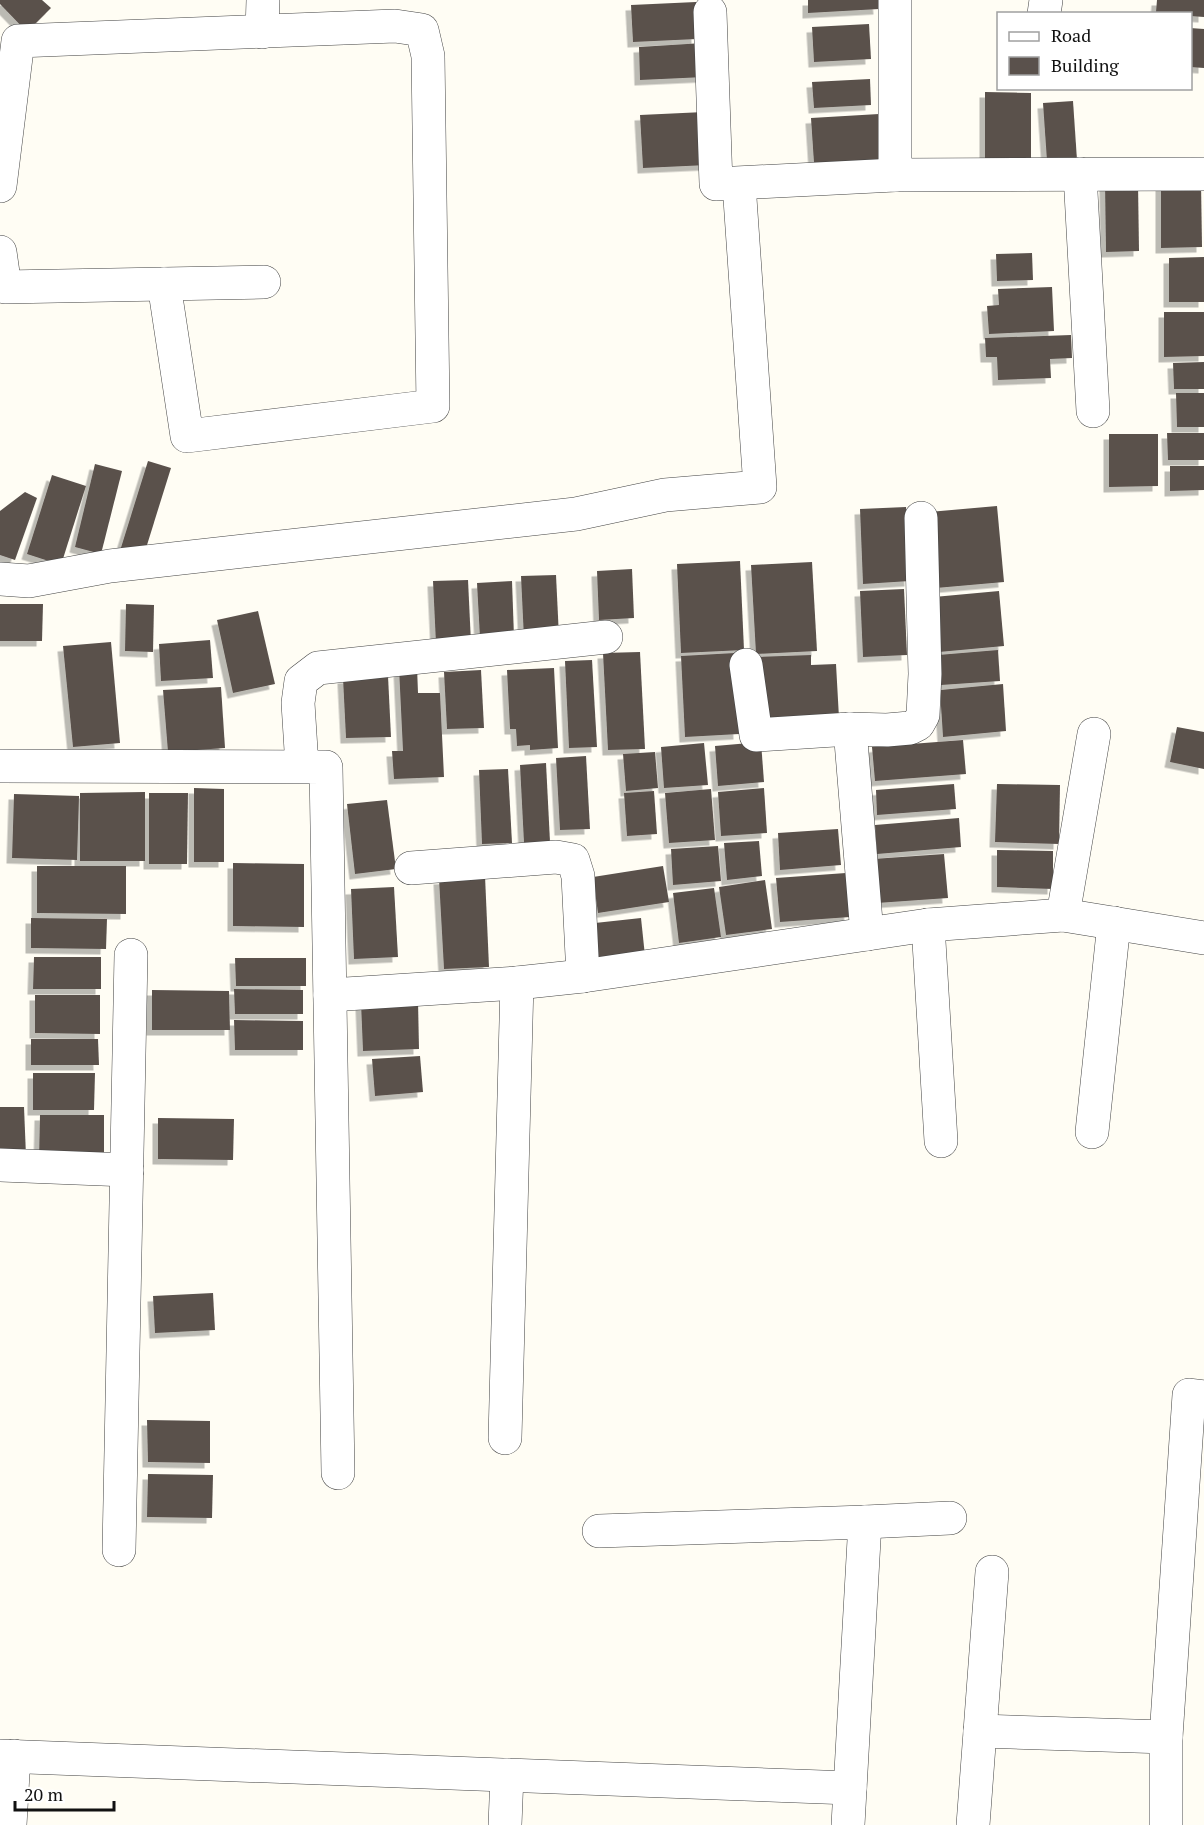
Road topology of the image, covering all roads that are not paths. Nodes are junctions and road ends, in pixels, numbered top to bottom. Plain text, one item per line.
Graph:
1 (896, 0) edge
2 (711, 12) dead end
3 (263, 16) edge
4 (1080, 174) junction
5 (1204, 174) edge
6 (895, 175) junction
7 (739, 184) junction
8 (0, 186) edge
9 (0, 252) edge
10 (264, 282) dead end
11 (164, 284) junction
12 (1093, 411) dead end
13 (921, 518) dead end
14 (0, 579) edge
15 (606, 637) dead end
16 (746, 664) dead end
17 (850, 729) junction
18 (1094, 734) dead end
19 (0, 766) edge
20 (302, 766) junction
21 (411, 868) dead end
22 (1063, 915) junction
23 (1114, 923) junction
24 (928, 925) junction
25 (867, 934) junction
26 (1204, 938) edge
27 (131, 955) dead end
28 (583, 976) junction
29 (517, 983) junction
30 (330, 995) junction
31 (1092, 1132) dead end
32 (941, 1141) dead end
33 (0, 1166) edge
34 (127, 1170) junction
35 (1204, 1397) edge
36 (505, 1438) dead end
37 (338, 1473) dead end
38 (950, 1518) dead end
39 (865, 1522) junction
40 (599, 1531) dead end
41 (119, 1550) dead end
42 (992, 1572) dead end
43 (980, 1731) junction
44 (1166, 1737) junction
45 (7, 1756) edge
46 (507, 1775) junction
47 (850, 1788) junction
48 (10, 1825) edge
49 (505, 1825) edge
50 (848, 1825) edge
51 (973, 1825) edge
52 (1166, 1825) edge

1 - 6 street
2 - 7 street
3 - 8 street
3 - 11 street
4 - 5 street
4 - 6 street
4 - 12 street
6 - 7 street
7 - 14 street
9 - 11 street
10 - 11 street
13 - 17 street
15 - 20 street
16 - 17 street
17 - 25 street
18 - 22 street
19 - 20 street
20 - 30 street
21 - 28 street
22 - 23 street
22 - 24 street
23 - 26 street
23 - 31 street
24 - 25 street
24 - 32 street
25 - 28 street
27 - 34 street
28 - 29 street
29 - 30 street
29 - 36 street
30 - 37 street
33 - 34 street
34 - 41 street
35 - 44 street
38 - 39 street
39 - 40 street
39 - 47 street
42 - 43 street
43 - 44 street
43 - 51 street
44 - 52 street
45 - 46 street
45 - 48 street
46 - 47 street
46 - 49 street
47 - 50 street

